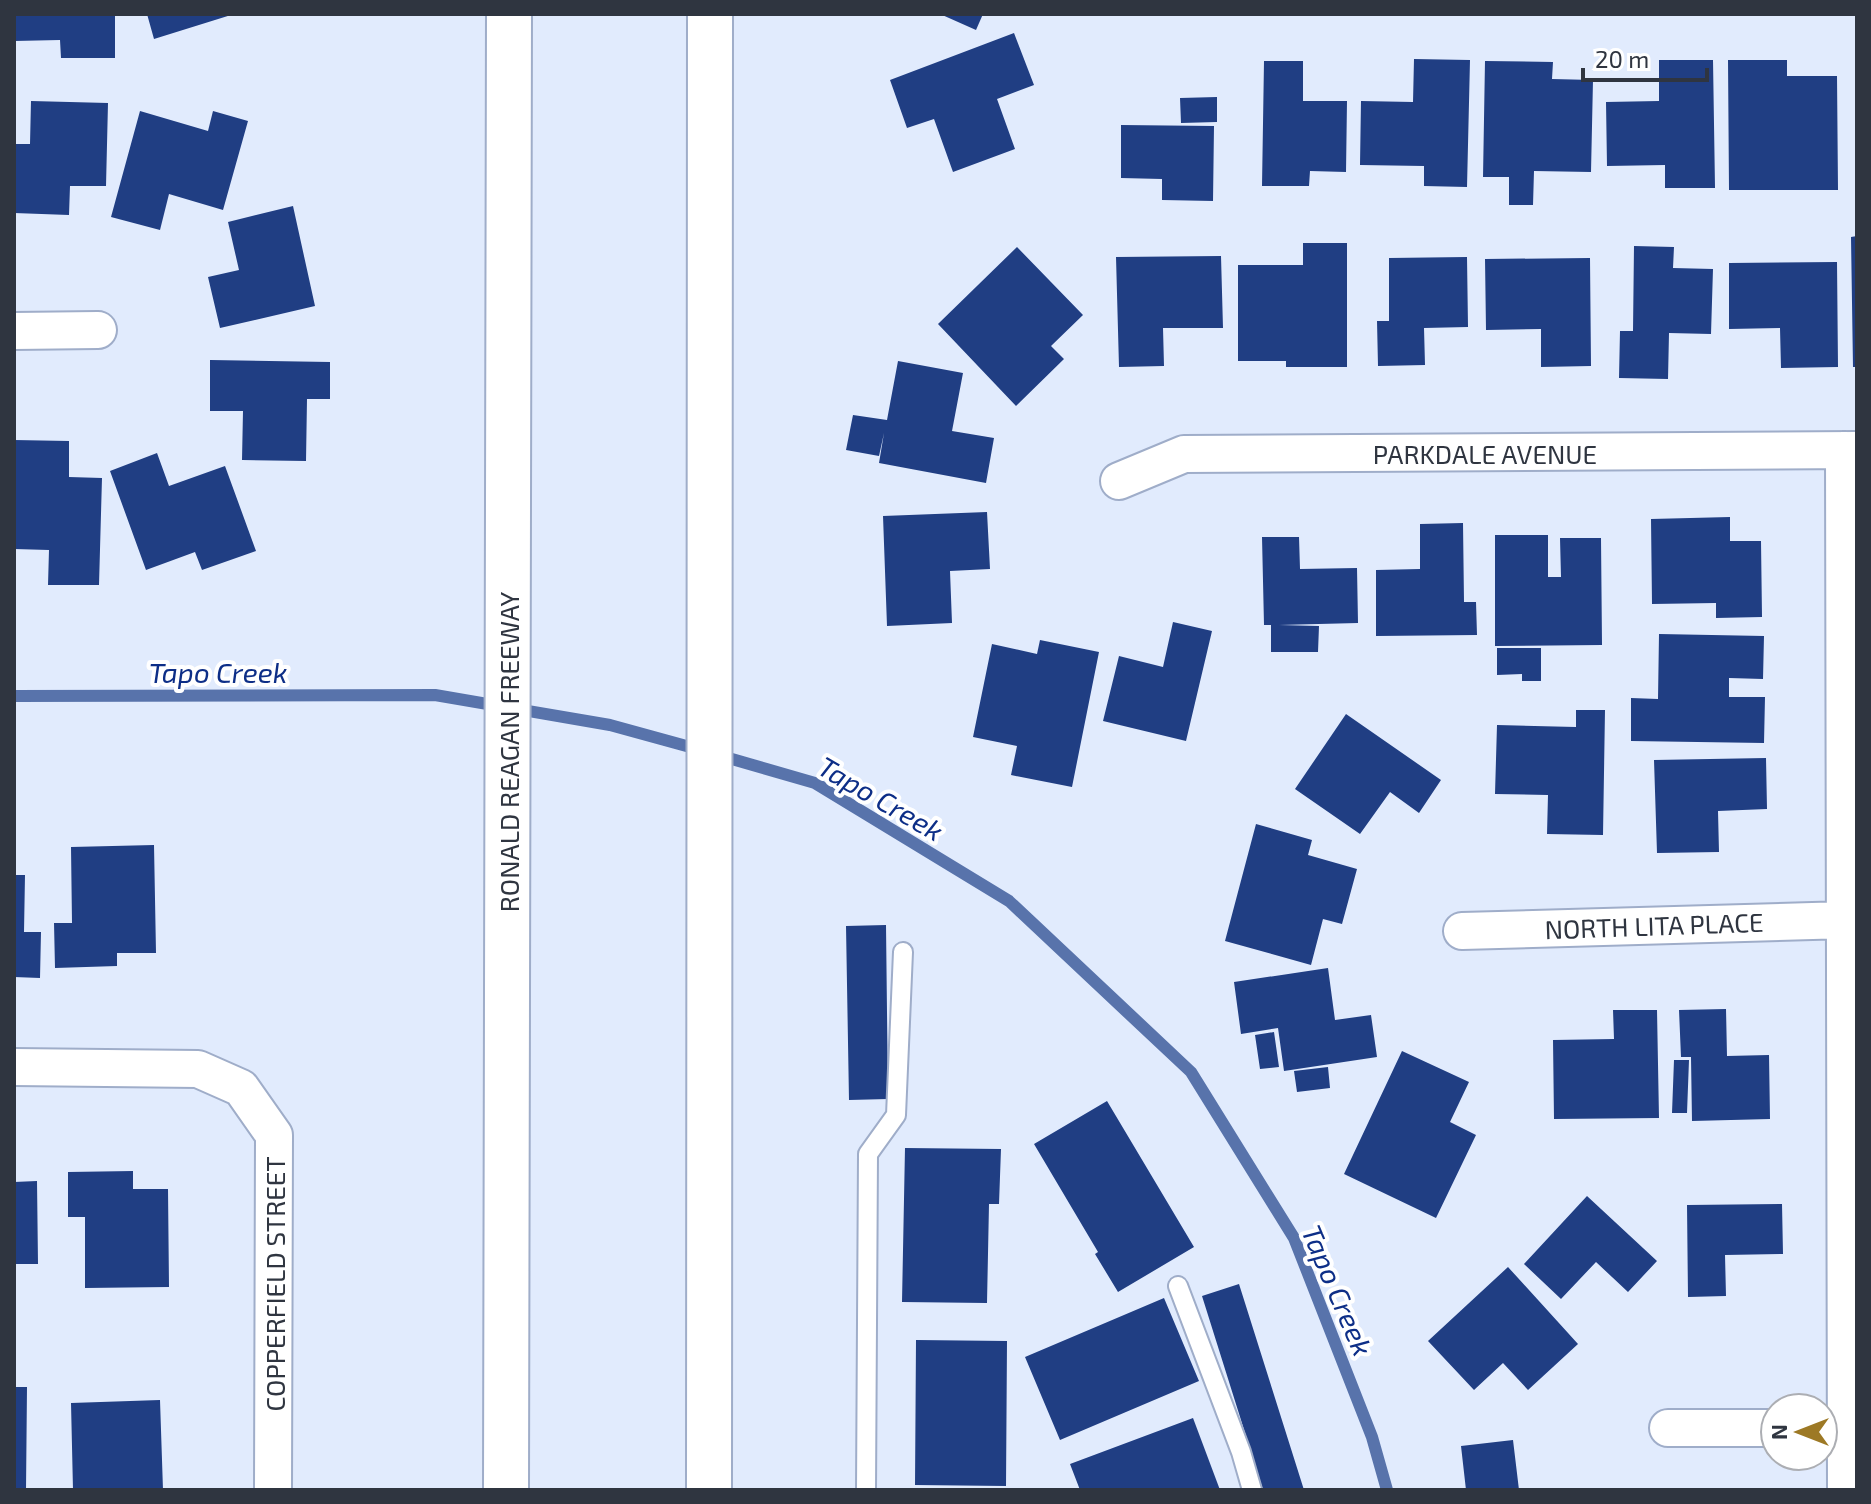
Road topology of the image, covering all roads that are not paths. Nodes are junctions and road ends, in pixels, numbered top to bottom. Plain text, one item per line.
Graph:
1 (509, 14) edge
2 (710, 14) edge
3 (98, 330) dead end
4 (14, 331) edge
5 (1851, 450) edge
6 (1119, 481) dead end
7 (1847, 920) junction
8 (1462, 931) dead end
9 (903, 952) dead end
10 (14, 1067) edge
11 (1178, 1286) dead end
12 (1836, 1392) edge
13 (1668, 1428) dead end
14 (1759, 1428) edge
15 (1839, 1451) edge
16 (273, 1490) edge
17 (506, 1490) edge
18 (709, 1490) edge
19 (866, 1490) edge
20 (1252, 1490) edge
21 (1846, 1490) edge

1 - 17 highway, RONALD REAGAN FREEWAY
2 - 18 highway
3 - 4 street
5 - 6 street, PARKDALE AVENUE
5 - 7 street
7 - 8 street, NORTH LITA PLACE
7 - 12 street
9 - 19 lane
10 - 16 street, COPPERFIELD STREET
11 - 20 lane
13 - 14 street
15 - 21 street

